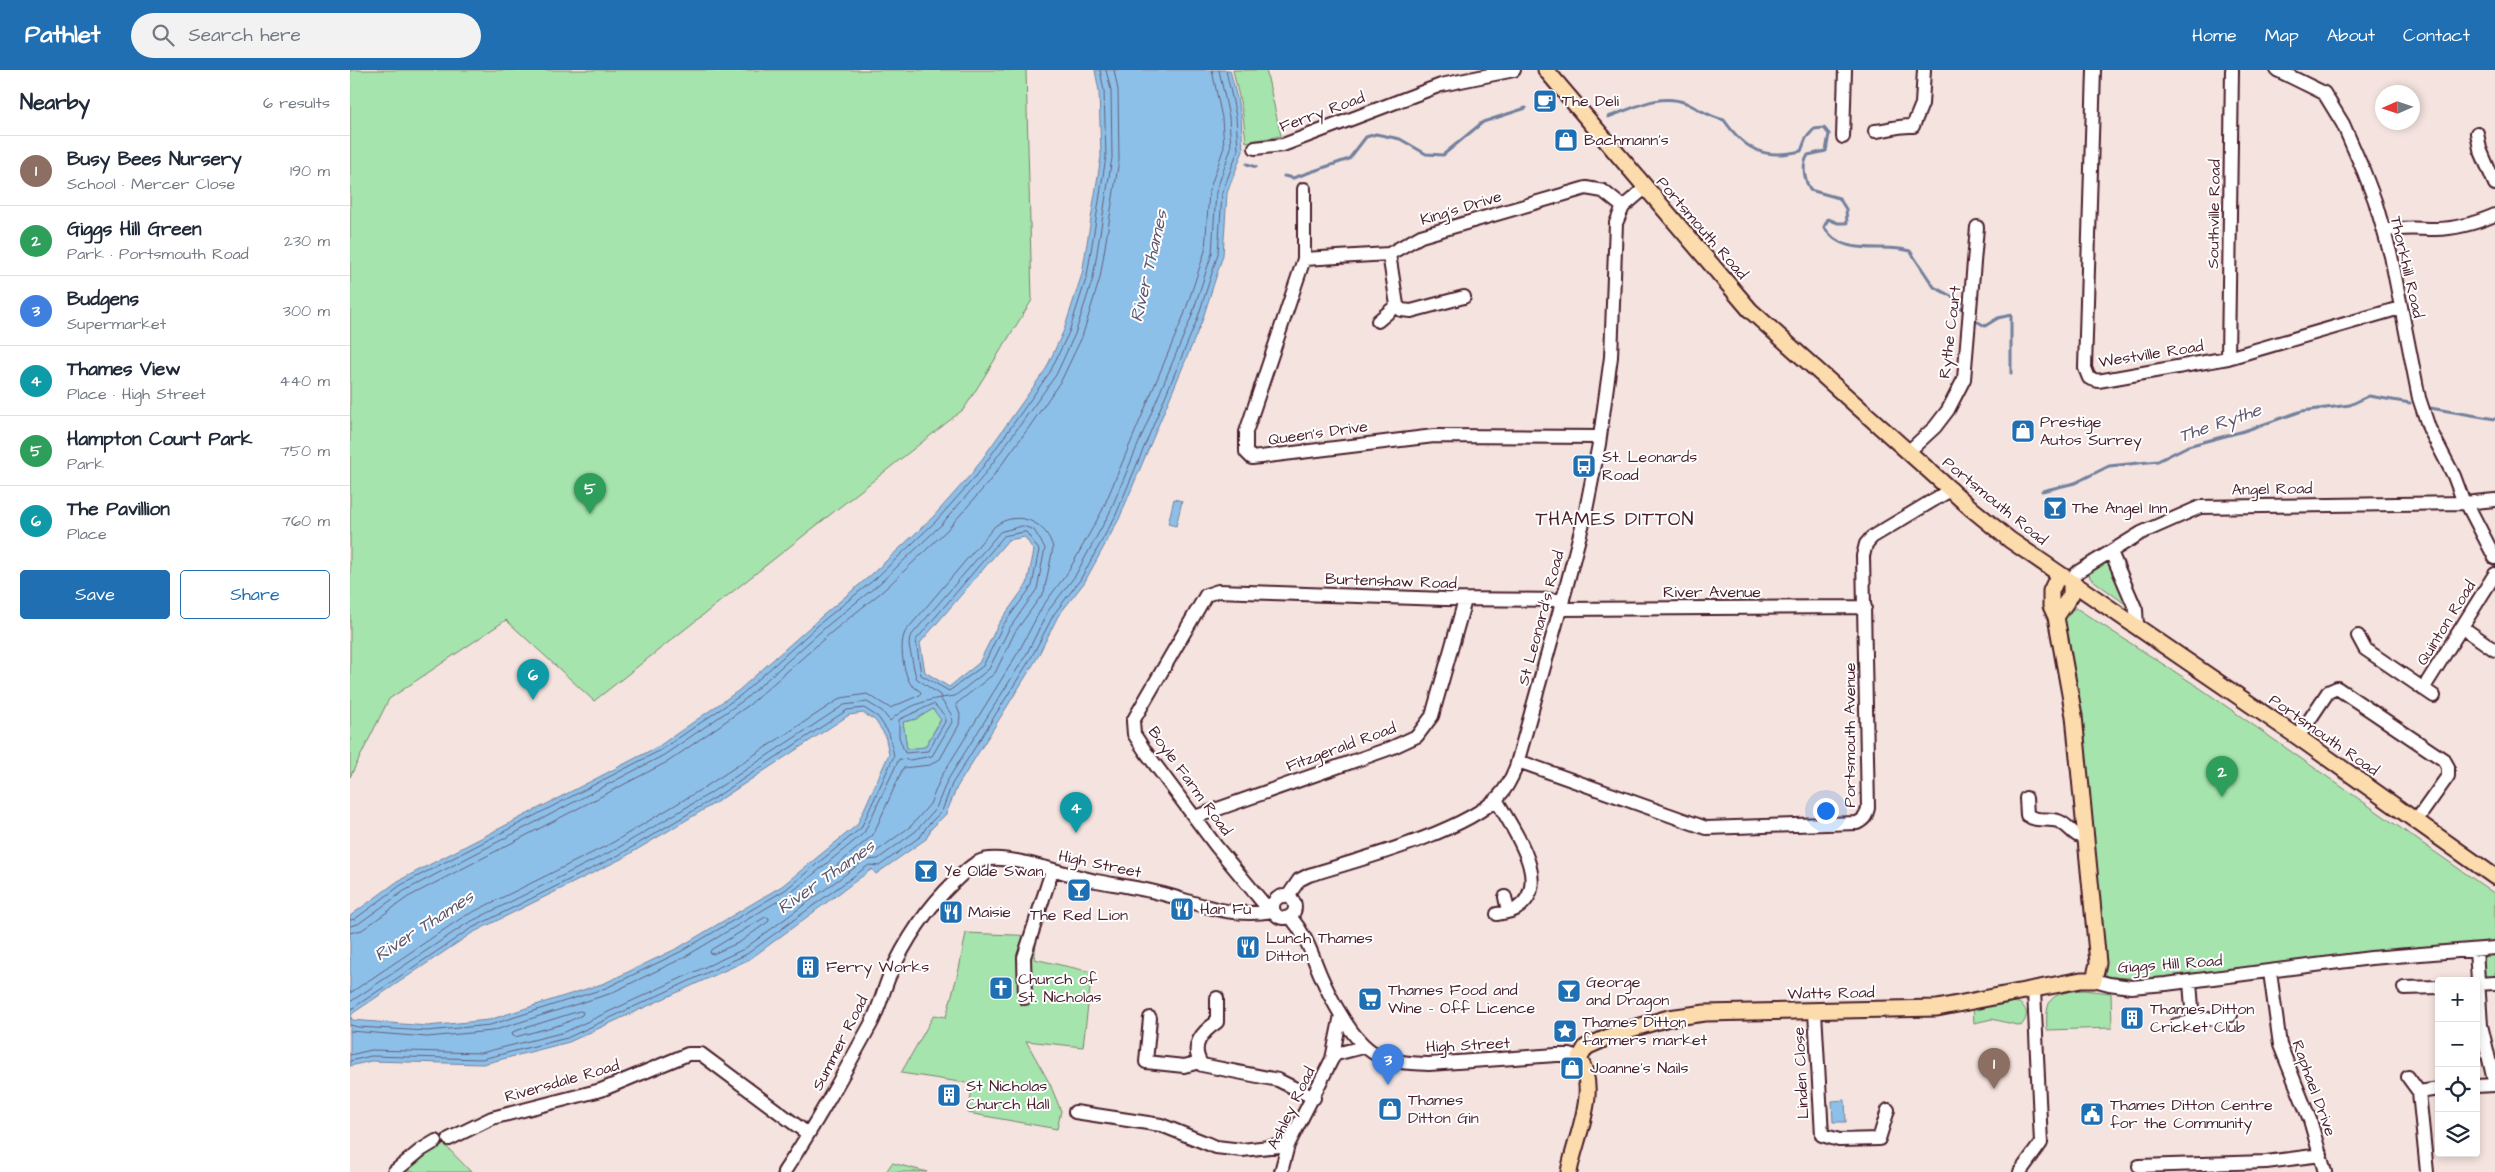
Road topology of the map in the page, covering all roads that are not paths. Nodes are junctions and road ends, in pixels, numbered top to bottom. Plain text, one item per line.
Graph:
1 (1514, 70) edge
2 (1546, 70) edge
3 (1845, 70) edge
4 (1924, 70) edge
5 (2094, 70) edge
6 (2232, 70) edge
7 (2277, 70) edge
8 (1875, 131) dead end
9 (2477, 133) dead end
10 (1843, 137) dead end
11 (1255, 148) dead end
12 (2495, 184) edge
13 (1645, 188) junction
14 (1304, 189) dead end
15 (1623, 207) junction
16 (2495, 215) edge
17 (1977, 227) dead end
18 (2384, 231) junction
19 (1389, 254) junction
20 (1304, 259) junction
21 (1464, 297) dead end
22 (1396, 305) junction
23 (2400, 308) junction
24 (1378, 321) dead end
25 (2228, 358) junction
26 (1600, 437) junction
27 (1908, 452) junction
28 (1952, 489) junction
29 (2495, 500) edge
30 (2465, 502) junction
31 (2111, 552) junction
32 (2495, 558) edge
33 (2495, 574) edge
34 (2065, 578) junction
35 (1218, 591) joint
36 (1465, 600) junction
37 (1562, 605) junction
38 (1865, 607) junction
39 (2137, 626) junction
40 (2462, 627) junction
41 (2358, 636) dead end
42 (2495, 650) edge
43 (2298, 737) junction
44 (1518, 761) junction
45 (2026, 798) dead end
46 (1496, 799) junction
47 (1195, 817) junction
48 (2416, 821) junction
49 (2085, 836) junction
50 (979, 862) joint
51 (1052, 871) junction
52 (2495, 877) edge
53 (1288, 896) junction
54 (1505, 897) dead end
55 (1273, 908) junction
56 (1290, 916) junction
57 (2495, 948) edge
58 (2476, 950) junction
59 (2270, 972) junction
60 (2477, 977) edge
61 (2094, 980) junction
62 (2190, 982) junction
63 (2495, 983) edge
64 (2480, 984) edge
65 (2435, 987) edge
66 (2404, 988) dead end
67 (2034, 990) junction
68 (1025, 998) dead end
69 (1217, 998) dead end
70 (2480, 1009) edge
71 (1815, 1012) junction
72 (1341, 1015) junction
73 (2231, 1015) dead end
74 (1150, 1018) dead end
75 (2194, 1021) junction
76 (2176, 1025) dead end
77 (1364, 1047) junction
78 (1332, 1059) junction
79 (1579, 1059) junction
80 (1200, 1062) junction
81 (2408, 1077) dead end
82 (2495, 1085) edge
83 (2480, 1086) edge
84 (2435, 1089) edge
85 (2419, 1092) junction
86 (1314, 1098) junction
87 (1888, 1110) dead end
88 (1075, 1112) dead end
89 (808, 1134) junction
90 (449, 1139) dead end
91 (436, 1141) dead end
92 (1288, 1145) junction
93 (2320, 1155) junction
94 (2139, 1166) dead end
95 (394, 1172) edge
96 (784, 1172) edge
97 (1281, 1172) edge
98 (1569, 1172) edge
99 (2020, 1172) edge
100 (2325, 1172) edge
101 (2427, 1172) edge

1 - 11 street, Ferry Road
2 - 13 main road, Portsmouth Road
3 - 10 street
4 - 8 street
5 - 25 street, Westville Road
6 - 25 street, Southville Road
7 - 18 street, Thorkhill Road
9 - 12 street
13 - 15 street
13 - 27 main road, Portsmouth Road
14 - 20 street
15 - 19 street, King's Drive
15 - 26 street, St Leonard's Road
16 - 18 street
17 - 27 street, Rythe Court
18 - 23 street, Thorkhill Road
19 - 20 street, King's Drive
19 - 22 street
20 - 26 street, Queen's Drive
21 - 22 street
22 - 24 street
23 - 25 street, Westville Road
23 - 30 street, Thorkhill Road
26 - 37 street, St Leonard's Road
27 - 28 main road, Portsmouth Road
28 - 34 main road, Portsmouth Road
28 - 38 street, Portsmouth Avenue
29 - 30 street, Angel Road
30 - 31 street, Angel Road
30 - 32 street
31 - 34 street, Angel Road
31 - 39 street
33 - 40 street, Quinton Road
34 - 39 main road, Portsmouth Road
34 - 49 main road, Giggs Hill Road
35 - 36 street, Burtenshaw Road
35 - 47 street, Boyle Farm Road
36 - 37 street, Burtenshaw Road
36 - 47 street, Fitzgerald Road
37 - 38 street, River Avenue
37 - 44 street, St Leonard's Road
38 - 44 street, Portsmouth Avenue
39 - 43 main road, Portsmouth Road
40 - 41 street, Quinton Road
40 - 42 street
43 - 48 main road, Portsmouth Road
43 - 48 street
44 - 46 street, St Leonard's Road
45 - 49 street
46 - 53 street, St Leonard's Road
46 - 54 street
47 - 55 street, Boyle Farm Road
48 - 52 main road, Portsmouth Road
49 - 61 main road, Giggs Hill Road
50 - 51 street, High Street
50 - 89 street, Summer Road
51 - 55 street, High Street
51 - 68 street
53 - 55 street
53 - 56 street
55 - 56 street
56 - 72 street, High Street
57 - 58 street, Giggs Hill Road
58 - 59 street, Giggs Hill Road
58 - 60 street
59 - 62 street, Giggs Hill Road
59 - 93 street, Raphael Drive
61 - 62 street, Giggs Hill Road
61 - 67 main road, Watts Road
62 - 75 street
63 - 64 street
65 - 66 street
67 - 71 main road, Watts Road
67 - 99 street
69 - 80 street
70 - 82 street
71 - 79 main road, Watts Road
71 - 87 street, Linden Close
72 - 77 street, High Street
72 - 78 street, Ashley Road
73 - 75 street
74 - 80 street
75 - 76 street
77 - 78 street, Ashley Road
77 - 79 street, High Street
78 - 86 street, Ashley Road
79 - 98 main road
80 - 86 street
81 - 85 street
82 - 83 street
84 - 85 street
85 - 101 street
86 - 92 street, Ashley Road
88 - 92 street
89 - 90 street, Riversdale Road
89 - 96 street, Summer Road
91 - 95 street
92 - 97 street, Ashley Road
93 - 94 street, Raphael Drive
93 - 100 street, Raphael Drive

